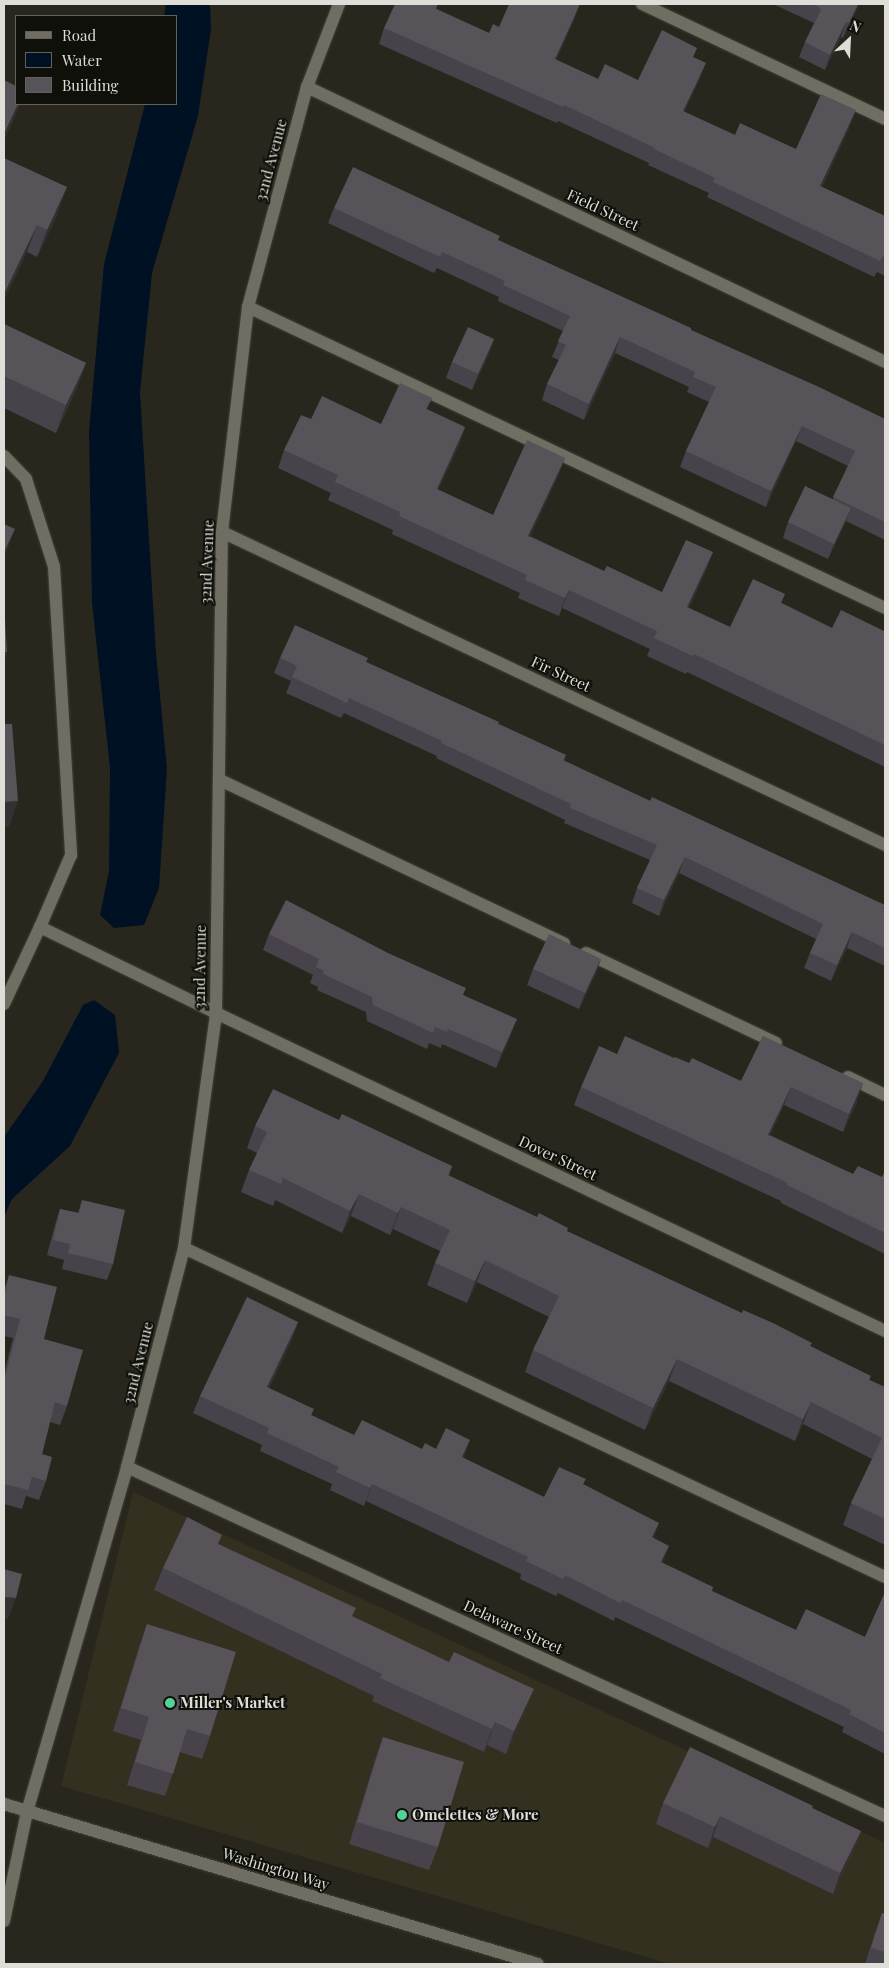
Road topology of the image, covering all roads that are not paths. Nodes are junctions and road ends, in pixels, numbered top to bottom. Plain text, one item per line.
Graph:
1 (339, 4) edge
2 (642, 4) edge
3 (307, 88) junction
4 (885, 119) edge
5 (248, 307) junction
6 (885, 362) edge
7 (4, 456) edge
8 (222, 532) junction
9 (885, 608) edge
10 (220, 780) junction
11 (885, 845) edge
12 (40, 927) junction
13 (4, 1004) edge
14 (216, 1014) junction
15 (786, 1048) edge
16 (840, 1074) edge
17 (885, 1095) edge
18 (184, 1248) junction
19 (885, 1331) edge
20 (127, 1468) junction
21 (885, 1577) edge
22 (4, 1804) edge
23 (27, 1812) junction
24 (885, 1816) edge
25 (4, 1921) edge
26 (538, 1964) edge

1 - 3 street, 32nd Avenue
2 - 4 street
3 - 5 street, 32nd Avenue
3 - 6 street, Field Street
5 - 8 street, 32nd Avenue
5 - 9 street
7 - 12 street
8 - 10 street, 32nd Avenue
8 - 11 street, Fir Street
10 - 14 street, 32nd Avenue
10 - 15 street
12 - 13 street
12 - 14 street, Dover Street
14 - 18 street, 32nd Avenue
14 - 19 street, Dover Street
16 - 17 street
18 - 20 street, 32nd Avenue
18 - 21 street
20 - 23 street, 32nd Avenue
20 - 24 street, Delaware Street
22 - 23 street, Washington Way
23 - 25 street, 32nd Avenue
23 - 26 street, Washington Way

